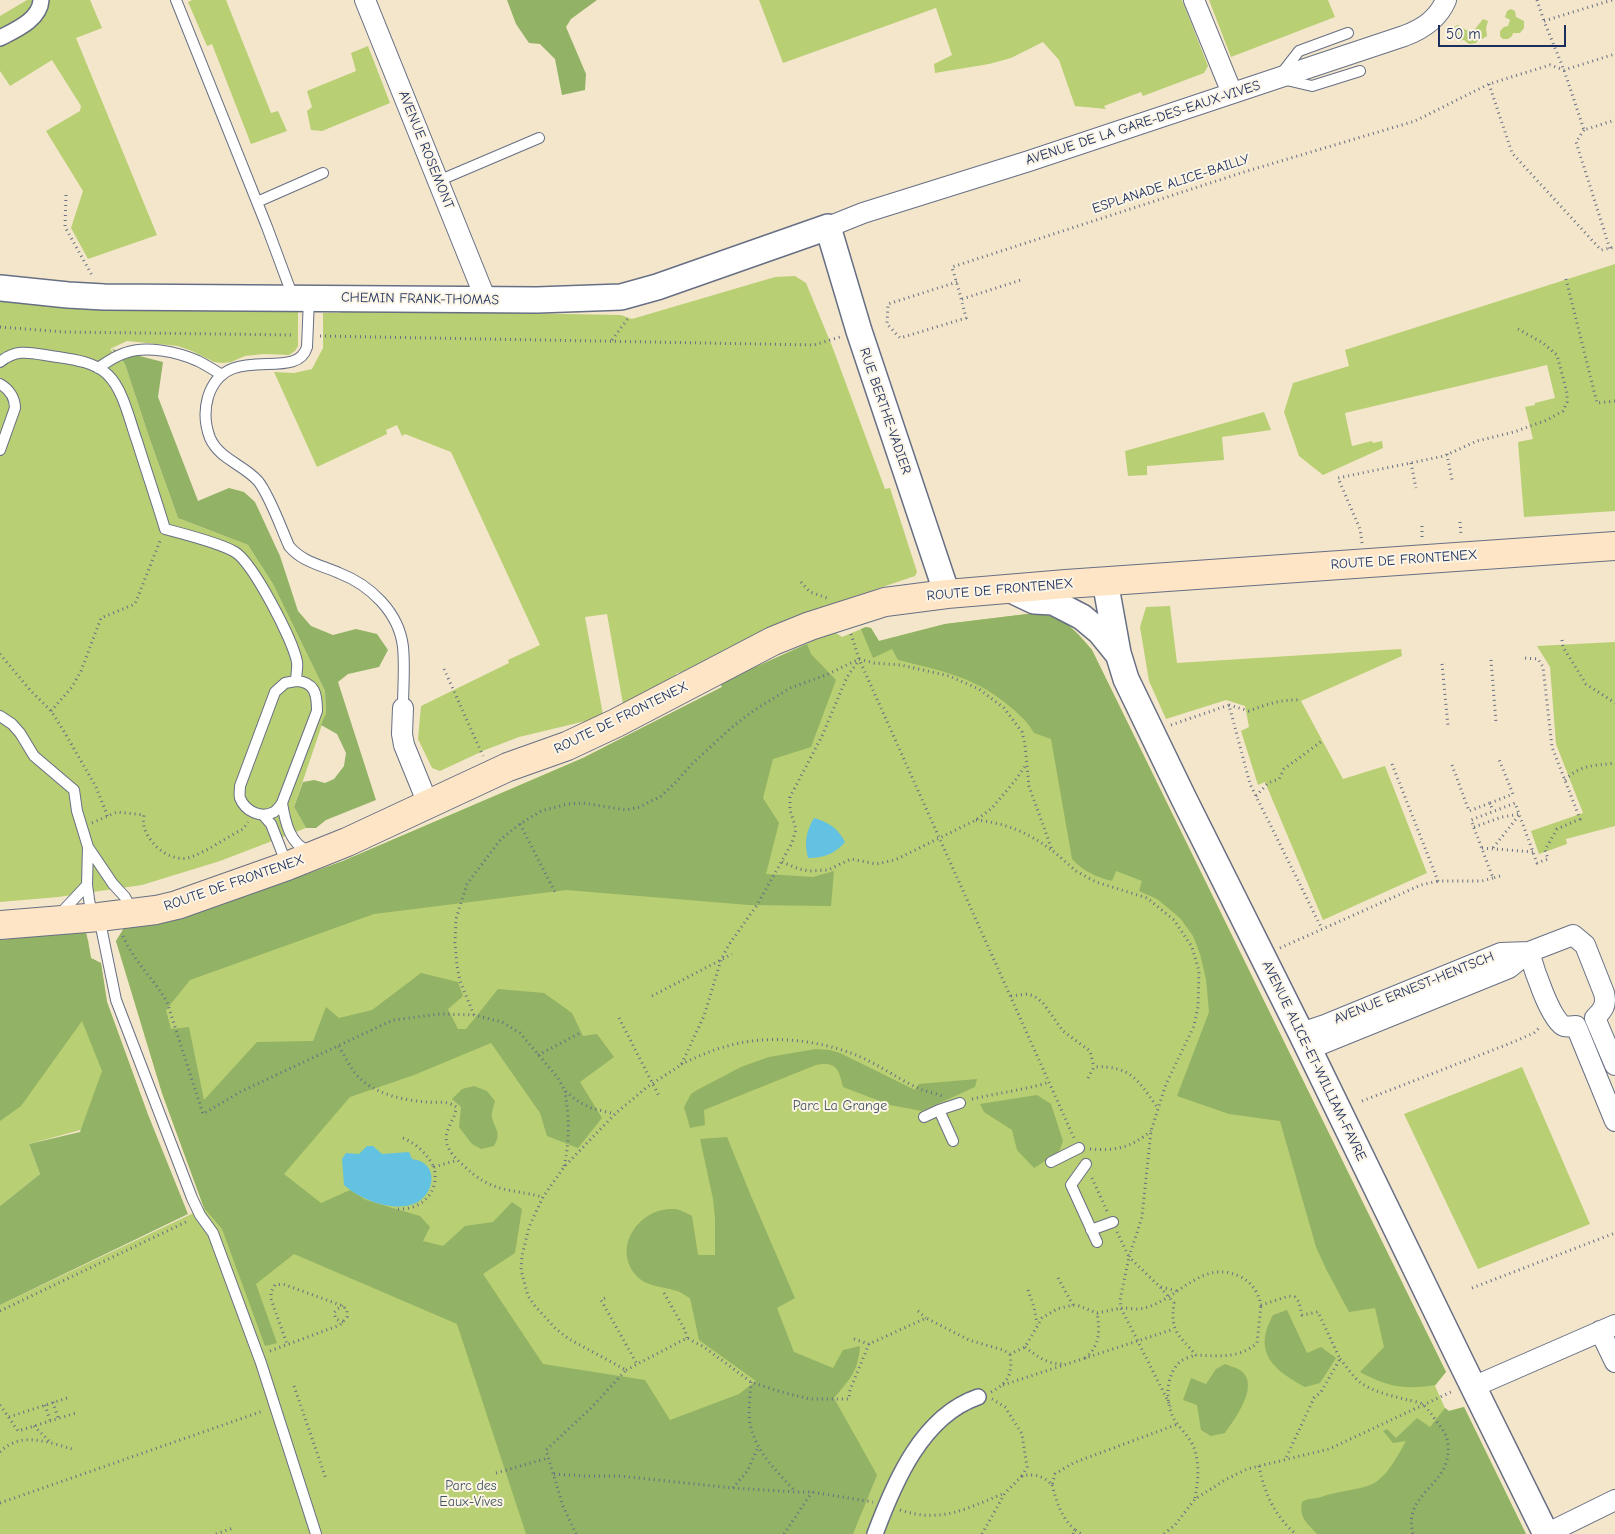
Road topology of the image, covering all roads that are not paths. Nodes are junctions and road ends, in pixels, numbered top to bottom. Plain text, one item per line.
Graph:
1 (40, 0) edge
2 (176, 0) edge
3 (365, 0) edge
4 (1194, 0) edge
5 (1446, 0) edge
6 (1348, 33) dead end
7 (0, 38) edge
8 (1360, 71) dead end
9 (1278, 78) junction
10 (1232, 93) junction
11 (539, 138) dead end
12 (323, 173) dead end
13 (438, 181) junction
14 (257, 202) junction
15 (828, 227) junction
16 (0, 288) edge
17 (301, 297) junction
18 (486, 300) junction
19 (0, 362) edge
20 (98, 368) junction
21 (222, 375) junction
22 (0, 384) edge
23 (0, 450) edge
24 (1615, 546) edge
25 (1105, 581) junction
26 (1008, 589) junction
27 (947, 594) junction
28 (1118, 653) junction
29 (296, 681) junction
30 (403, 708) joint
31 (0, 716) edge
32 (282, 803) junction
33 (428, 804) junction
34 (258, 814) junction
35 (88, 847) junction
36 (318, 854) junction
37 (287, 866) junction
38 (87, 885) junction
39 (54, 920) junction
40 (118, 921) junction
41 (0, 925) edge
42 (1529, 952) junction
43 (1595, 1018) junction
44 (1576, 1026) junction
45 (1305, 1041) junction
46 (1615, 1065) edge
47 (960, 1102) road end
48 (939, 1110) junction
49 (924, 1117) dead end
50 (1615, 1121) edge
51 (953, 1141) dead end
52 (1079, 1148) road end
53 (1051, 1162) dead end
54 (1086, 1164) road end
55 (1112, 1222) road end
56 (1091, 1230) junction
57 (1097, 1242) dead end
58 (1607, 1328) edge
59 (1615, 1362) edge
60 (1465, 1388) junction
61 (978, 1397) road end
62 (1615, 1500) edge
63 (316, 1534) edge
64 (875, 1534) edge
65 (1546, 1534) edge

1 - 7 street
2 - 14 lane
3 - 13 street, AVENUE ROSEMONT
4 - 10 street
5 - 9 street, AVENUE DE LA GARE-DES-EAUX-VIVES
6 - 9 lane
8 - 9 lane
9 - 10 street, AVENUE DE LA GARE-DES-EAUX-VIVES
10 - 15 street, AVENUE DE LA GARE-DES-EAUX-VIVES
11 - 13 lane
12 - 14 lane
13 - 18 street, AVENUE ROSEMONT
14 - 17 lane
15 - 18 street, CHEMIN FRANK-THOMAS
15 - 27 street, RUE BERTHE-VADIER
16 - 17 street, CHEMIN FRANK-THOMAS
17 - 18 street, CHEMIN FRANK-THOMAS
17 - 21 lane
19 - 20 lane
20 - 21 lane
20 - 29 lane
21 - 30 lane
22 - 23 lane
24 - 25 main road, ROUTE DE FRONTENEX
25 - 26 main road, ROUTE DE FRONTENEX
25 - 28 street, AVENUE ALICE-ET-WILLIAM-FAVRE
26 - 27 main road, ROUTE DE FRONTENEX
26 - 28 street
27 - 33 main road, ROUTE DE FRONTENEX
28 - 45 street, AVENUE ALICE-ET-WILLIAM-FAVRE
29 - 32 lane
29 - 34 lane
30 - 33 street
31 - 35 lane
32 - 34 lane
32 - 36 lane
33 - 36 main road, ROUTE DE FRONTENEX
34 - 37 lane
35 - 38 lane
35 - 40 lane
36 - 37 main road, ROUTE DE FRONTENEX
37 - 40 main road, ROUTE DE FRONTENEX
38 - 39 lane
38 - 40 lane
39 - 40 main road, ROUTE DE FRONTENEX
39 - 41 main road, ROUTE DE FRONTENEX
40 - 63 lane
42 - 43 street, AVENUE ERNEST-HENTSCH
42 - 44 street
42 - 45 street, AVENUE ERNEST-HENTSCH
43 - 44 street
43 - 46 street
44 - 50 street
45 - 60 street, AVENUE ALICE-ET-WILLIAM-FAVRE
47 - 48 lane
48 - 49 lane
48 - 51 lane
52 - 53 lane
54 - 56 lane
55 - 56 lane
56 - 57 lane
58 - 59 street
58 - 60 street
60 - 65 street, AVENUE ALICE-ET-WILLIAM-FAVRE
61 - 64 street
62 - 65 street

